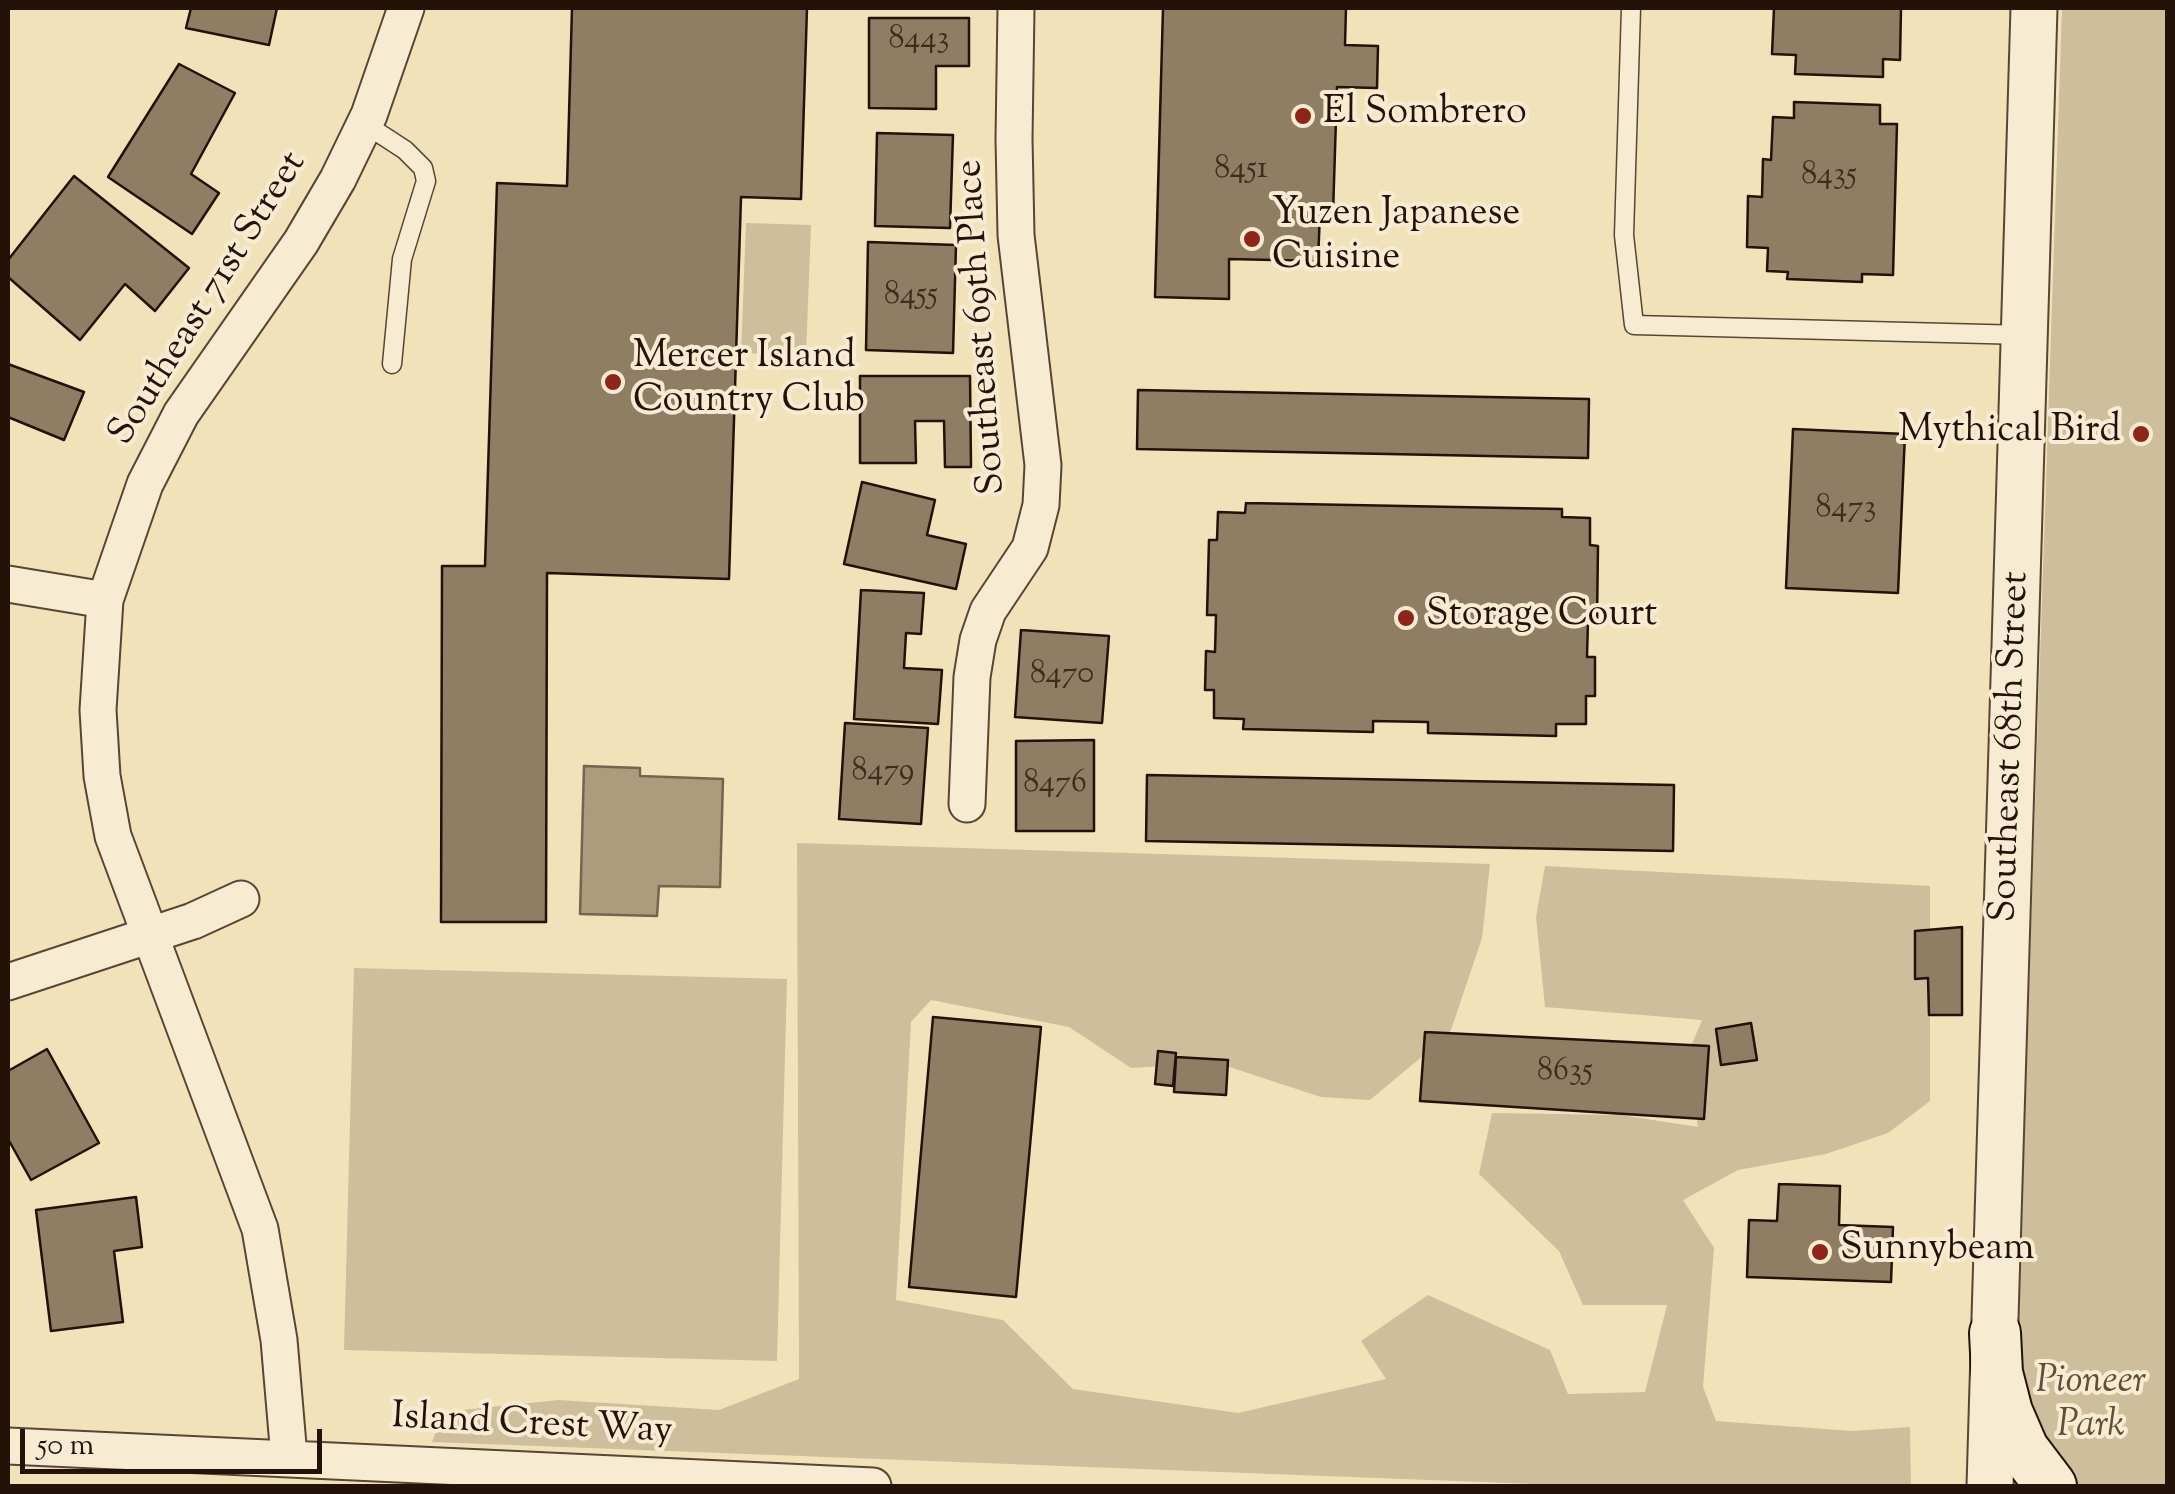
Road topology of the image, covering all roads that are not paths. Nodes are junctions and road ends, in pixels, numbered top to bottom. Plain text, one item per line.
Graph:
1 (406, 8) edge
2 (1016, 8) edge
3 (1631, 8) edge
4 (2034, 8) edge
5 (365, 124) junction
6 (2026, 335) junction
7 (392, 364) dead end
8 (8, 584) edge
9 (106, 600) junction
10 (967, 804) dead end
11 (242, 900) dead end
12 (149, 936) junction
13 (8, 982) edge
14 (1995, 1334) junction
15 (8, 1446) edge
16 (290, 1457) junction
17 (873, 1486) edge
18 (1990, 1486) edge
19 (2051, 1486) edge

1 - 5 street, Southeast 71st Street
2 - 10 street, Southeast 69th Place
3 - 6 lane
4 - 6 street, Southeast 68th Street
5 - 7 lane
5 - 9 street, Southeast 71st Street
6 - 14 street, Southeast 68th Street
8 - 9 street
9 - 12 street, Southeast 71st Street
11 - 12 street
12 - 13 street
12 - 16 street, Southeast 71st Street
14 - 18 street, Southeast 68th Street
14 - 19 main road
15 - 16 street, Island Crest Way
16 - 17 street, Island Crest Way

